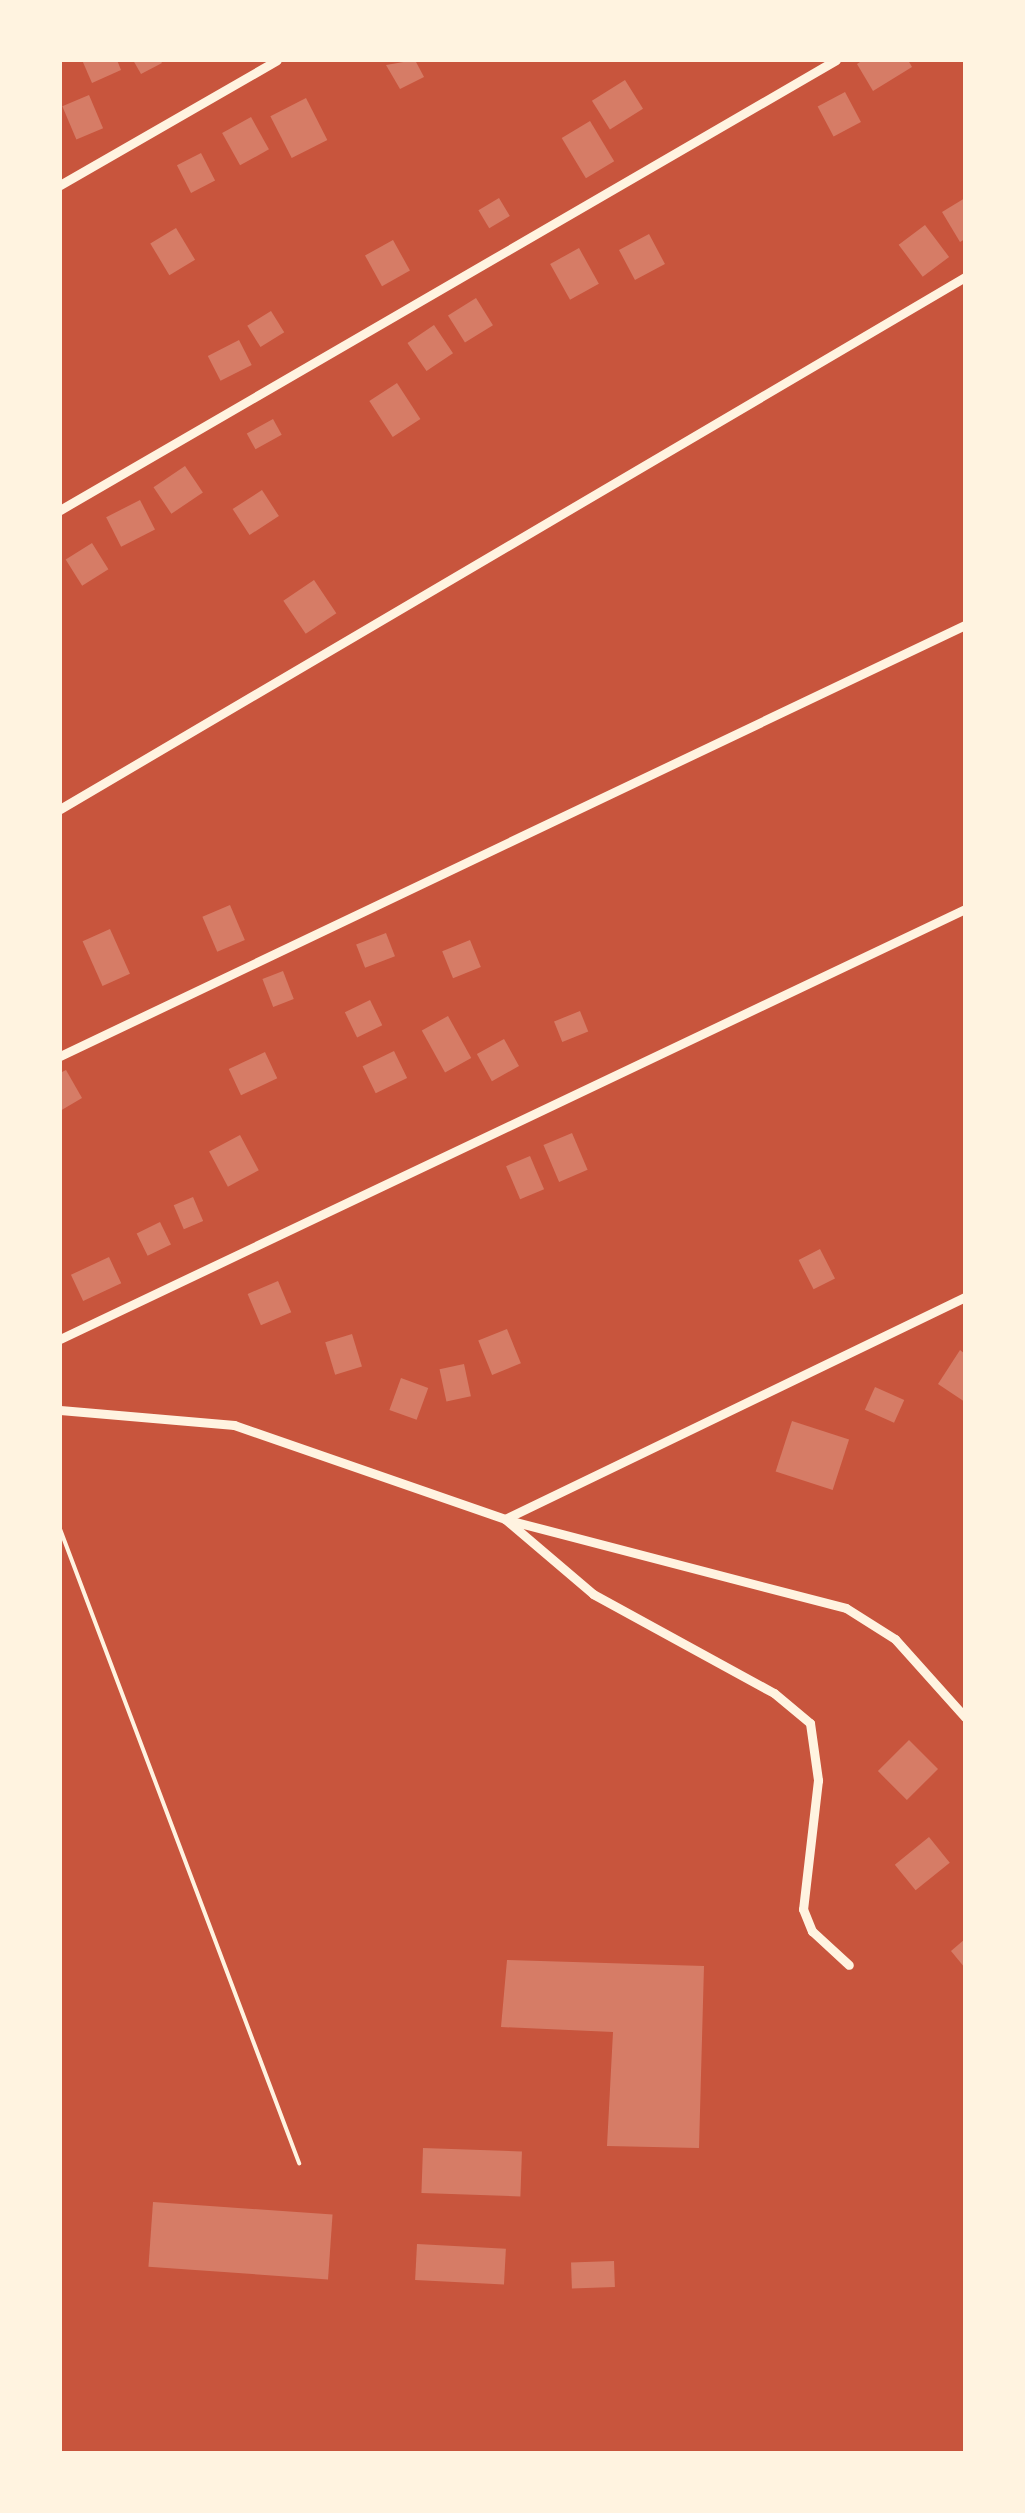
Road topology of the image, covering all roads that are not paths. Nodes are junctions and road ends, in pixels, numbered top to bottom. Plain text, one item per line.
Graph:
1 (277, 60) edge
2 (836, 60) edge
3 (60, 186) edge
4 (965, 277) edge
5 (60, 510) edge
6 (965, 625) edge
7 (60, 809) edge
8 (965, 910) edge
9 (60, 1056) edge
10 (965, 1298) edge
11 (60, 1339) edge
12 (60, 1410) edge
13 (505, 1519) junction
14 (60, 1529) edge
15 (965, 1716) edge
16 (849, 1965) dead end
17 (299, 2163) dead end

1 - 3 street
2 - 5 street
4 - 7 street
6 - 9 street
8 - 11 street
10 - 13 street
12 - 13 street
13 - 15 street
13 - 16 street
14 - 17 lane

